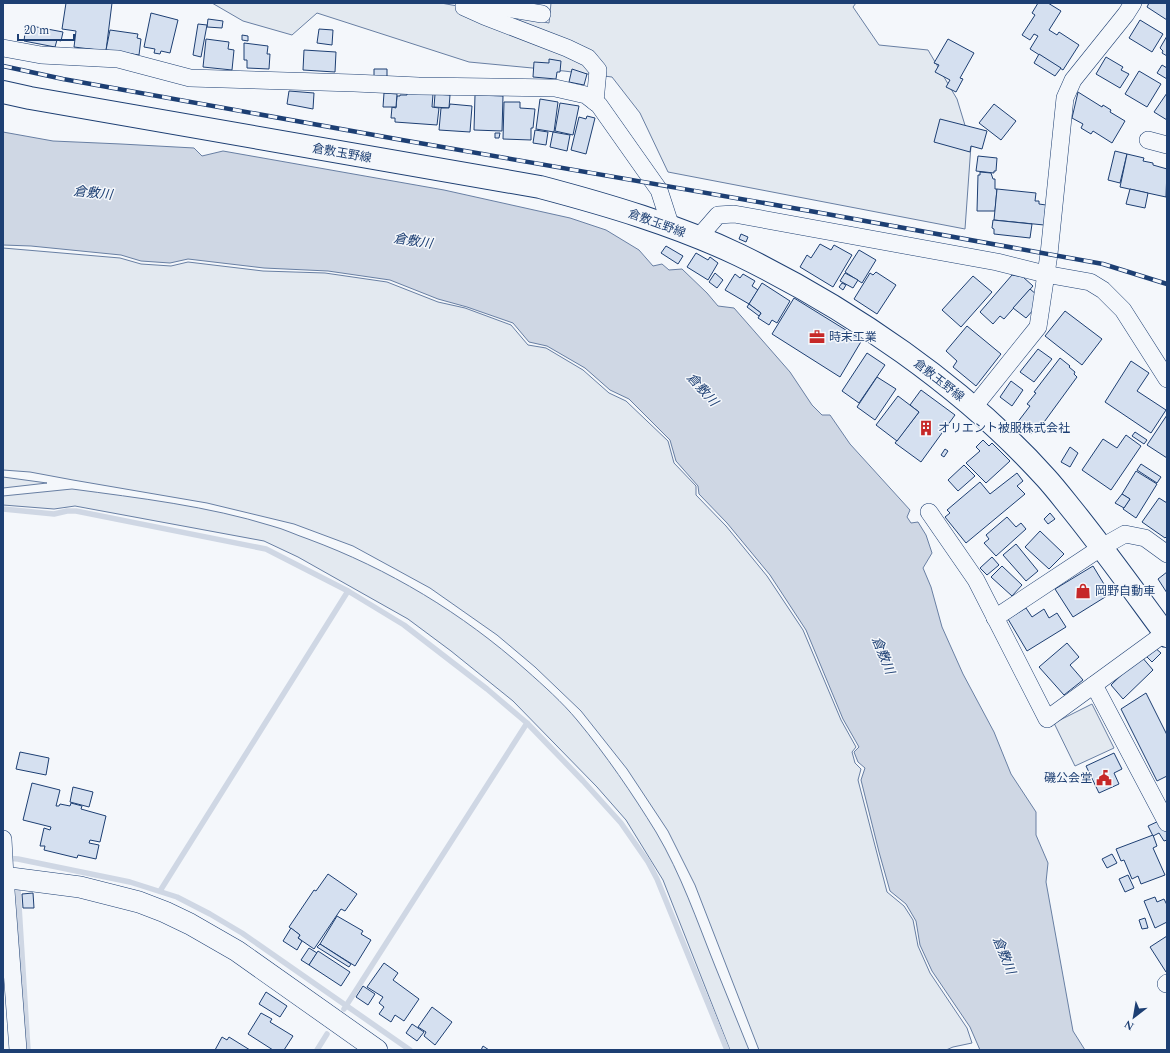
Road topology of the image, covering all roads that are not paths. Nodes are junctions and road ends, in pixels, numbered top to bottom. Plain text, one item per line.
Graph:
1 (464, 3) edge
2 (476, 3) edge
3 (1133, 3) edge
4 (542, 14) dead end
5 (3, 48) edge
6 (3, 92) edge
7 (595, 102) junction
8 (1148, 140) dead end
9 (1167, 145) edge
10 (671, 227) junction
11 (698, 238) junction
12 (1045, 274) junction
13 (1167, 379) edge
14 (974, 408) junction
15 (929, 512) dead end
16 (1102, 547) junction
17 (1167, 554) edge
18 (995, 618) junction
19 (1166, 634) edge
20 (1094, 685) junction
21 (1167, 823) edge
22 (3, 839) edge
23 (4, 867) edge
24 (18, 1050) edge
25 (377, 1050) edge

1 - 7 street
2 - 4 street
3 - 12 street
5 - 7 street
6 - 10 main road, 倉敷玉野線
7 - 10 street
8 - 9 street
10 - 11 main road, 倉敷玉野線
11 - 12 street
11 - 14 main road, 倉敷玉野線
12 - 13 street
12 - 14 street
14 - 16 main road, 倉敷玉野線
15 - 18 street
16 - 17 street
16 - 18 street
16 - 19 main road, 倉敷玉野線
18 - 20 street
19 - 20 street
20 - 21 street
22 - 23 street
23 - 24 street
23 - 25 street

